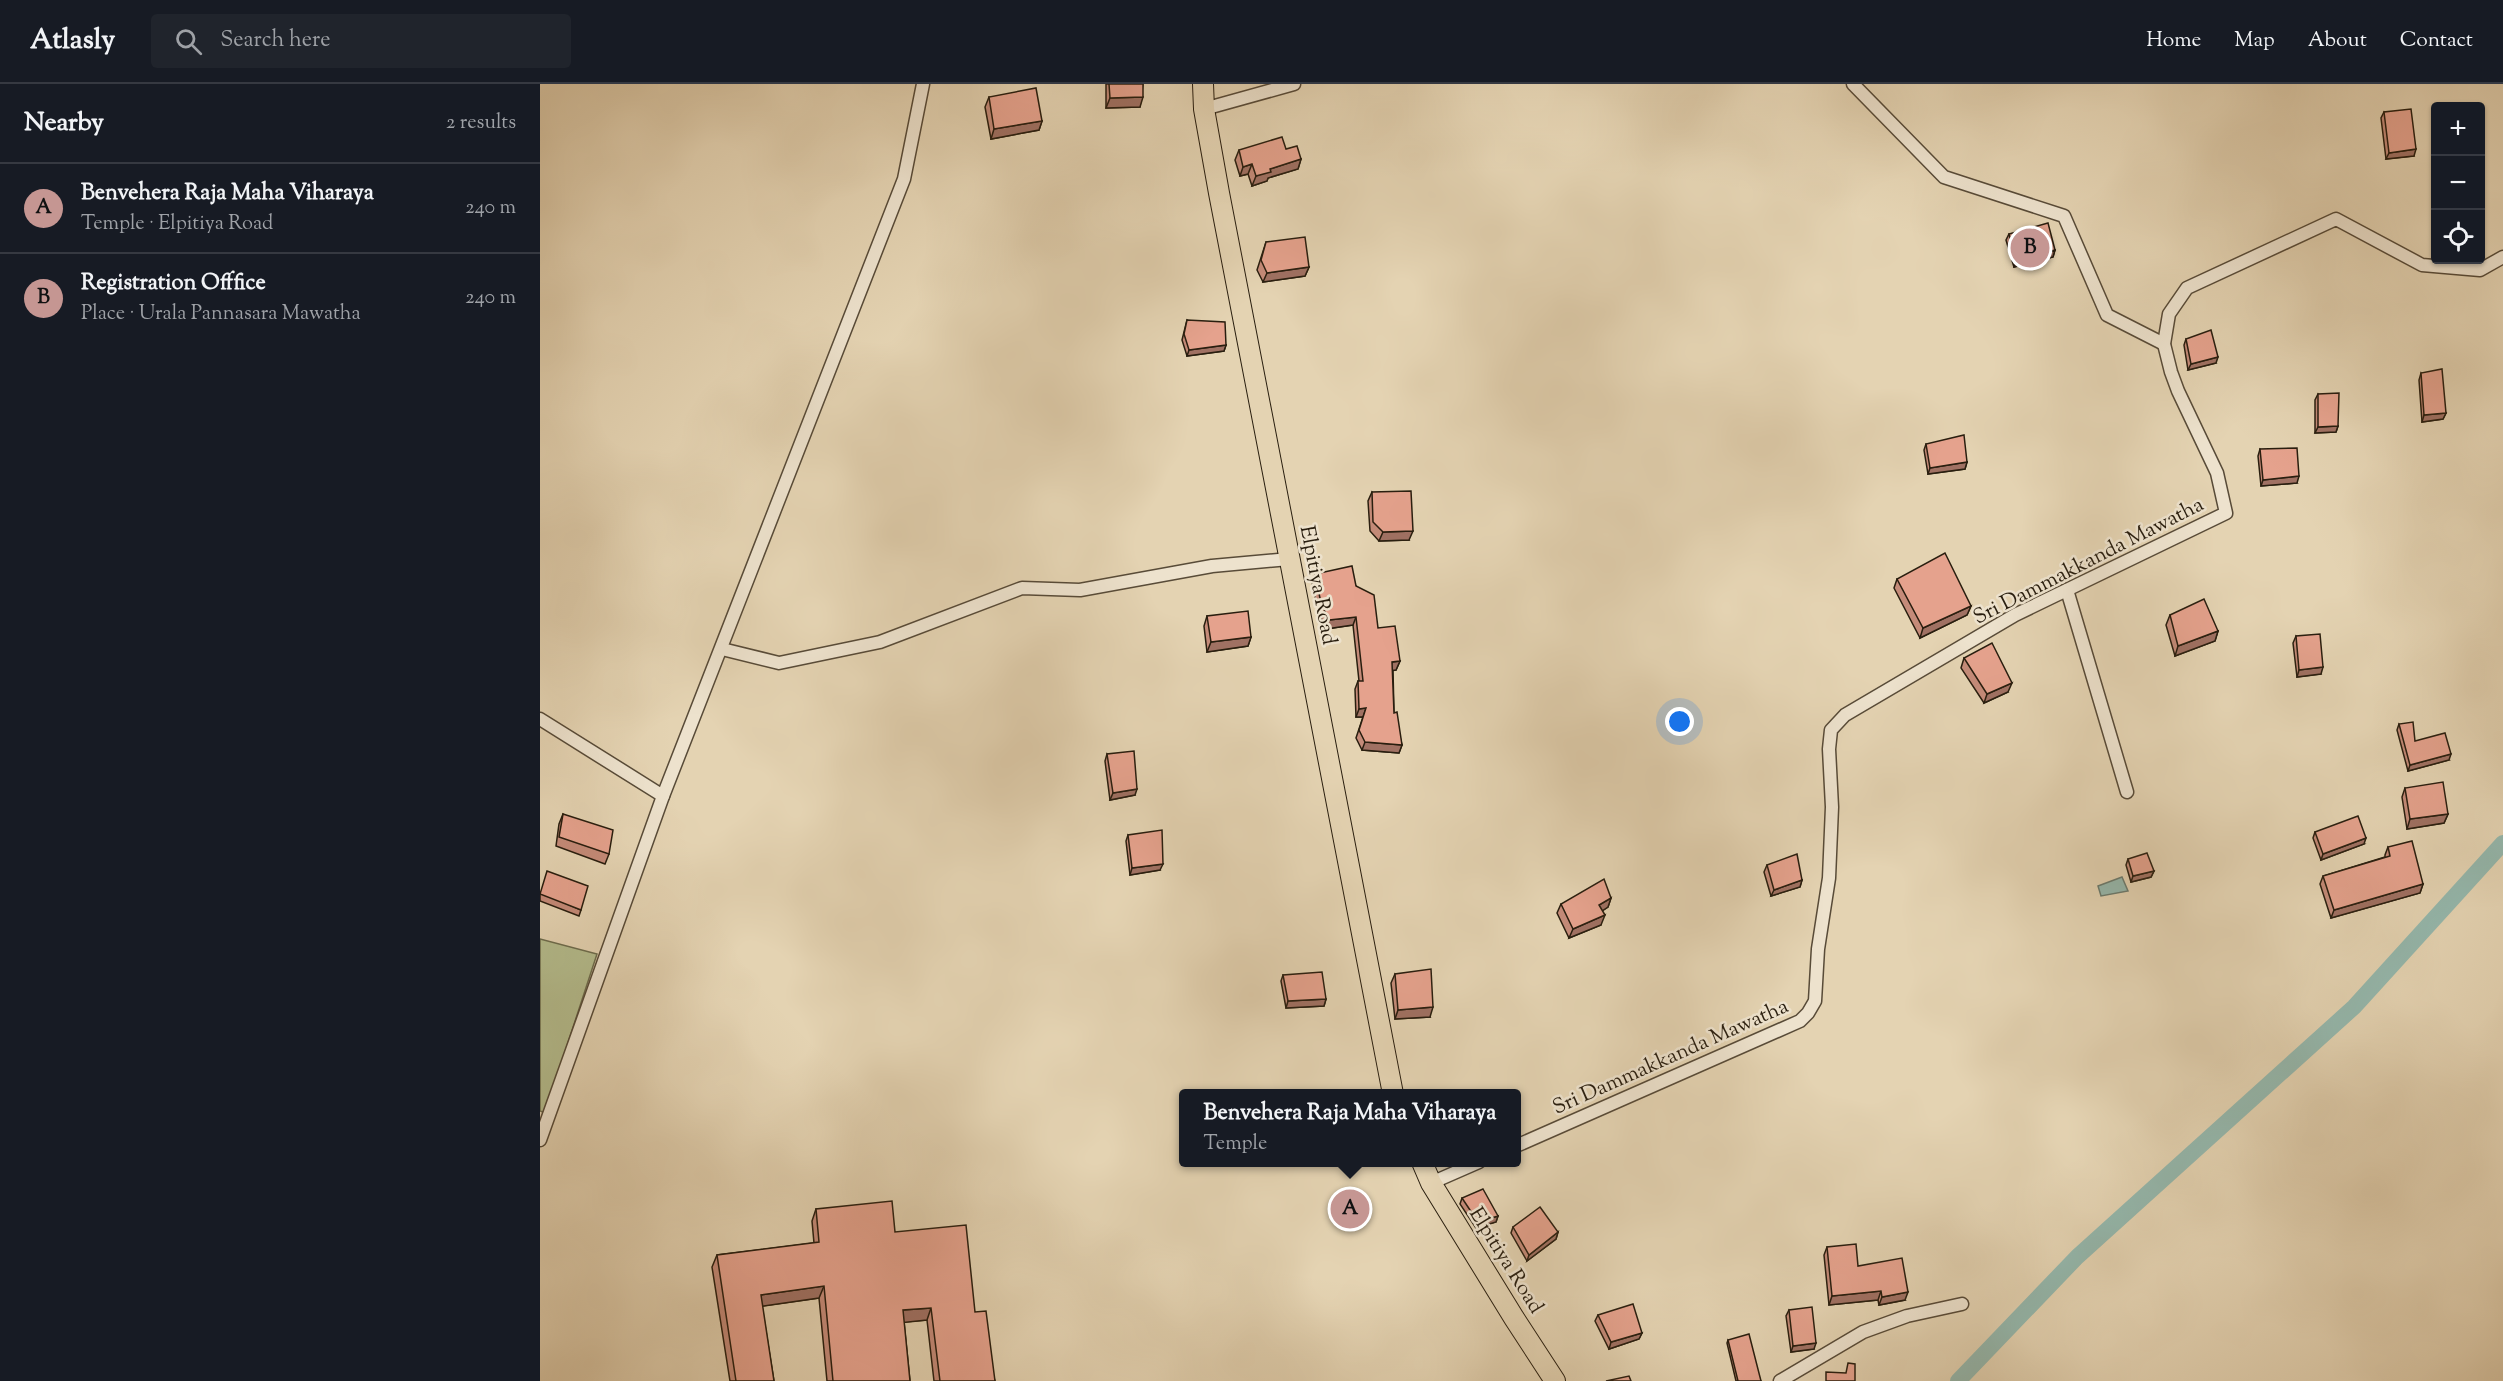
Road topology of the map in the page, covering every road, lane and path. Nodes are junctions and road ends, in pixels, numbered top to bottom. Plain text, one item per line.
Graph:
1 (923, 84) edge
2 (1203, 84) edge
3 (1294, 84) edge
4 (1853, 84) edge
5 (1204, 109) junction
6 (2503, 256) edge
7 (2164, 344) junction
8 (1290, 559) junction
9 (2067, 590) junction
10 (722, 649) junction
11 (540, 719) edge
12 (2127, 792) dead end
13 (663, 796) junction
14 (1392, 1089) edge
15 (540, 1140) edge
16 (1521, 1144) edge
17 (1424, 1167) edge
18 (1468, 1167) edge
19 (1431, 1183) junction
20 (1962, 1304) dead end
21 (1556, 1381) edge
22 (1780, 1381) edge

1 - 10 street
2 - 5 main road, Elpitiya Road
3 - 5 street
4 - 7 street
5 - 8 main road, Elpitiya Road
6 - 7 street, Sri Dammakkanda Mawatha
7 - 9 street, Sri Dammakkanda Mawatha
8 - 10 street
8 - 14 main road, Elpitiya Road
9 - 12 street
9 - 16 street, Sri Dammakkanda Mawatha
10 - 13 street
11 - 13 street
13 - 15 street
17 - 19 main road, Elpitiya Road
18 - 19 street
19 - 21 main road, Elpitiya Road
20 - 22 street

